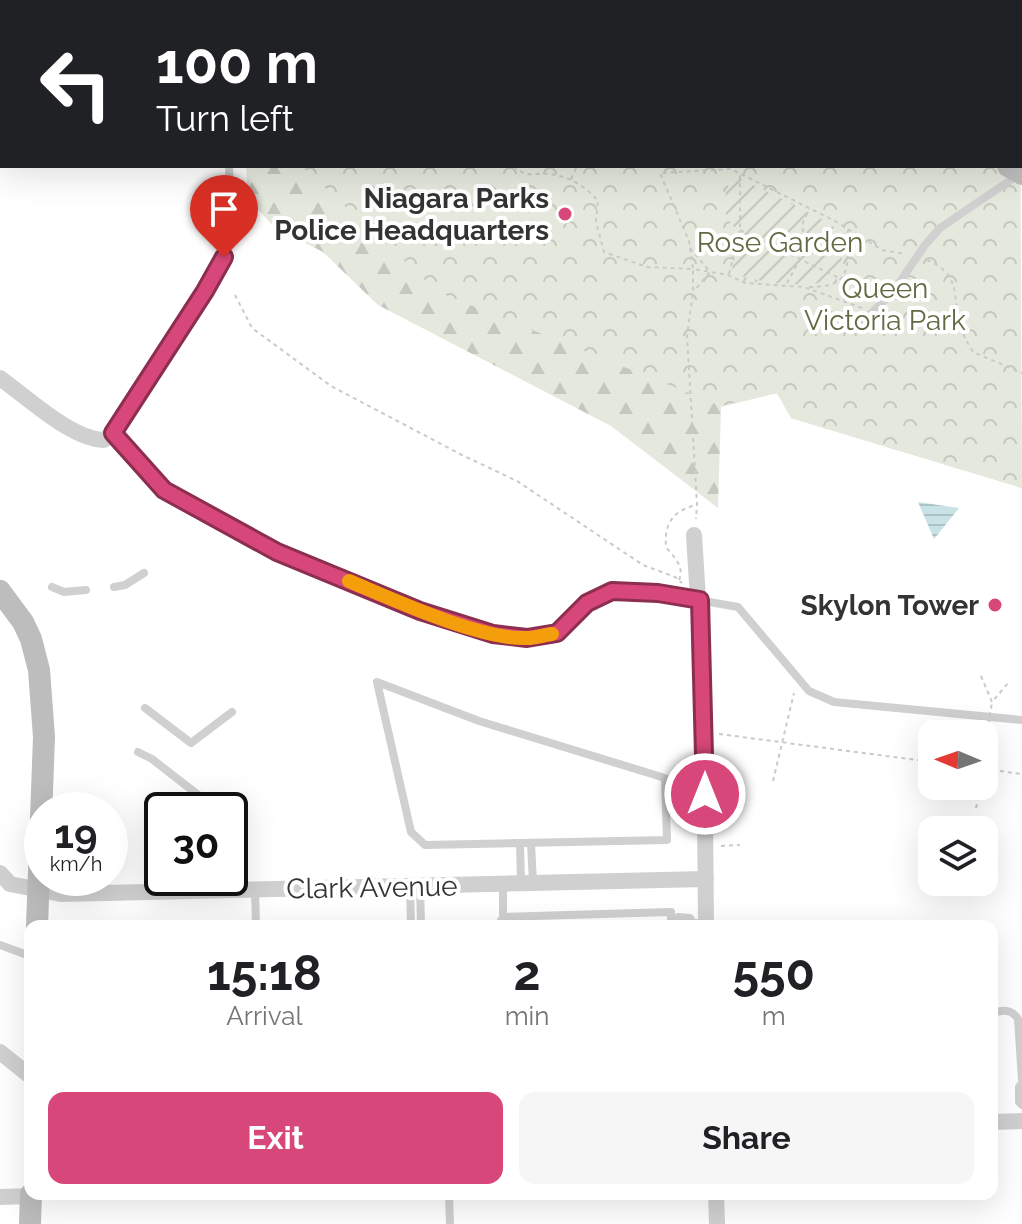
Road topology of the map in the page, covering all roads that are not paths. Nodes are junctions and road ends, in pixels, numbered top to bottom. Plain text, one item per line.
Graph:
1 (229, 168) edge
2 (1018, 171) edge
3 (855, 329) dead end
4 (0, 378) edge
5 (113, 433) junction
6 (694, 535) dead end
7 (144, 573) dead end
8 (52, 587) dead end
9 (114, 587) dead end
10 (86, 590) dead end
11 (0, 591) edge
12 (700, 600) junction
13 (145, 708) dead end
14 (232, 712) dead end
15 (1022, 720) edge
16 (138, 752) dead end
17 (42, 792) edge
18 (194, 792) edge
19 (520, 843) junction
20 (531, 843) junction
21 (0, 873) edge
22 (706, 879) junction
23 (527, 883) junction
24 (503, 884) junction
25 (415, 886) junction
26 (24, 888) edge
27 (248, 888) edge
28 (255, 889) junction
29 (38, 896) edge
30 (503, 917) junction
31 (37, 920) edge
32 (256, 920) edge
33 (412, 920) edge
34 (420, 920) edge
35 (501, 920) edge
36 (672, 920) edge
37 (700, 920) edge
38 (0, 945) edge
39 (24, 954) edge
40 (998, 1012) edge
41 (0, 1052) edge
42 (24, 1071) edge
43 (1022, 1082) edge
44 (1022, 1105) edge
45 (1022, 1121) edge
46 (998, 1122) edge
47 (24, 1195) edge
48 (0, 1197) edge
49 (31, 1200) edge
50 (449, 1200) edge
51 (716, 1200) edge
52 (30, 1224) edge
53 (450, 1224) edge
54 (717, 1224) edge

1 - 5 lane
2 - 3 lane
4 - 5 street
5 - 12 lane
6 - 12 street
7 - 9 lane
8 - 10 lane
11 - 17 main road
12 - 15 lane
12 - 22 street
13 - 14 lane
16 - 18 lane
19 - 20 lane
19 - 20 lane
19 - 23 lane
20 - 23 lane
21 - 26 street, Clark Avenue
22 - 23 street, Clark Avenue
22 - 37 street
23 - 24 street, Clark Avenue
24 - 25 street, Clark Avenue
24 - 30 lane
25 - 28 street, Clark Avenue
25 - 33 lane
25 - 34 lane
27 - 28 street, Clark Avenue
28 - 32 lane
29 - 31 main road
30 - 35 lane
30 - 36 lane
38 - 39 lane
40 - 43 lane
41 - 42 street
43 - 44 lane
45 - 46 street
47 - 48 street
49 - 52 main road
50 - 53 lane
51 - 54 street

